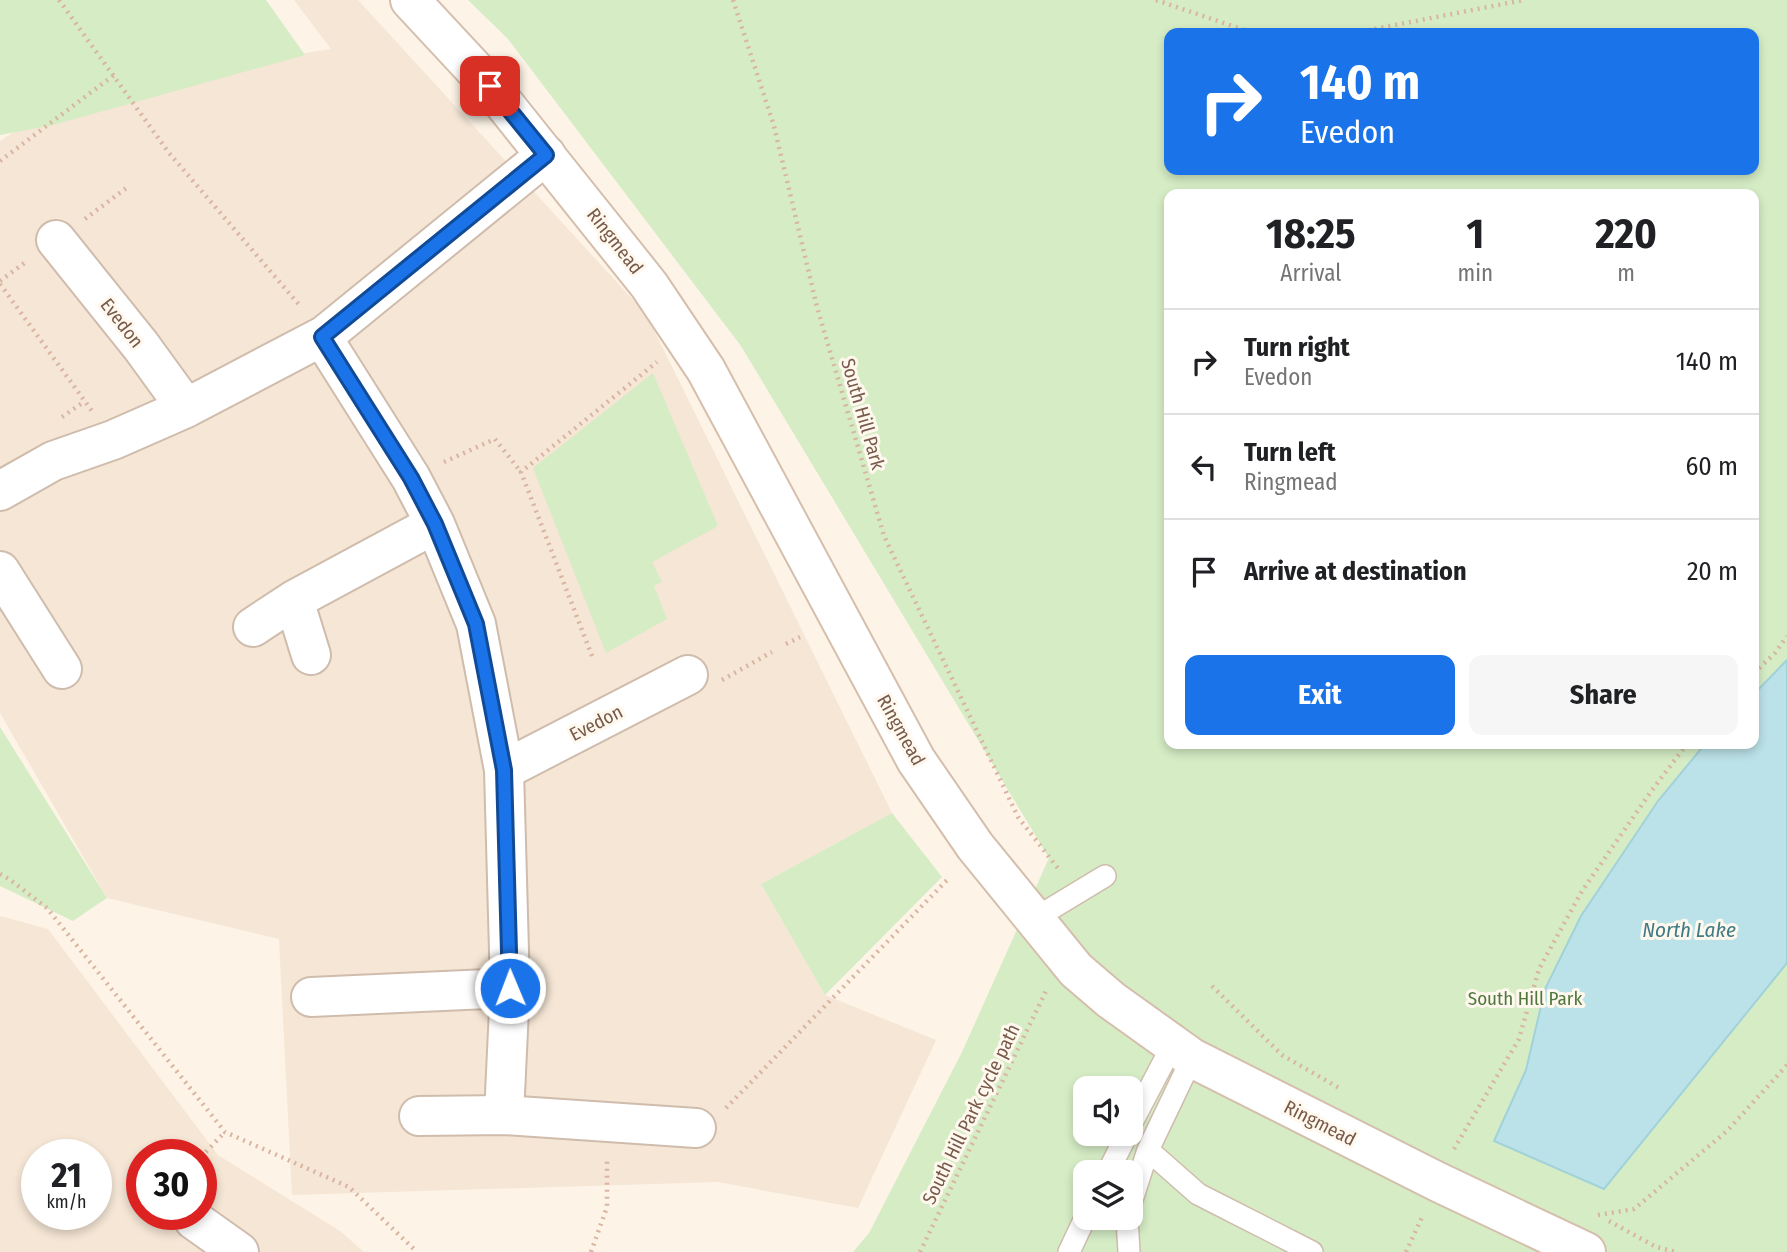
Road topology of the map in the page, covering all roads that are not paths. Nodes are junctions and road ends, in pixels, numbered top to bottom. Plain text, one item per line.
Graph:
1 (410, 0) edge
2 (546, 155) junction
3 (56, 240) dead end
4 (324, 336) junction
5 (186, 408) junction
6 (0, 491) edge
7 (435, 524) junction
8 (0, 571) edge
9 (294, 600) junction
10 (253, 627) dead end
11 (311, 655) dead end
12 (62, 669) dead end
13 (688, 675) road end
14 (504, 770) junction
15 (1105, 876) dead end
16 (1034, 919) junction
17 (510, 988) junction
18 (312, 997) dead end
19 (1182, 1052) junction
20 (1143, 1108) edge
21 (505, 1115) junction
22 (419, 1116) dead end
23 (696, 1128) road end
24 (1148, 1150) junction
25 (1143, 1166) edge
26 (208, 1230) edge
27 (1079, 1230) edge
28 (1128, 1230) edge
29 (239, 1252) edge
30 (1069, 1252) edge
31 (1129, 1252) edge
32 (1312, 1252) edge
33 (1586, 1252) edge

1 - 2 street, Ringmead
2 - 4 street
2 - 16 street, Ringmead
3 - 5 street, Evedon
4 - 5 street
4 - 7 street
5 - 6 street
7 - 9 street
7 - 14 street
8 - 12 street
9 - 10 street
9 - 11 street
13 - 14 street, Evedon
14 - 17 street
15 - 16 lane
16 - 19 street, Ringmead
17 - 18 street
17 - 21 street
19 - 20 lane
19 - 24 lane
19 - 33 street, Ringmead
21 - 22 street
21 - 23 street
24 - 25 lane
24 - 32 lane
26 - 29 street
27 - 30 lane
28 - 31 lane

